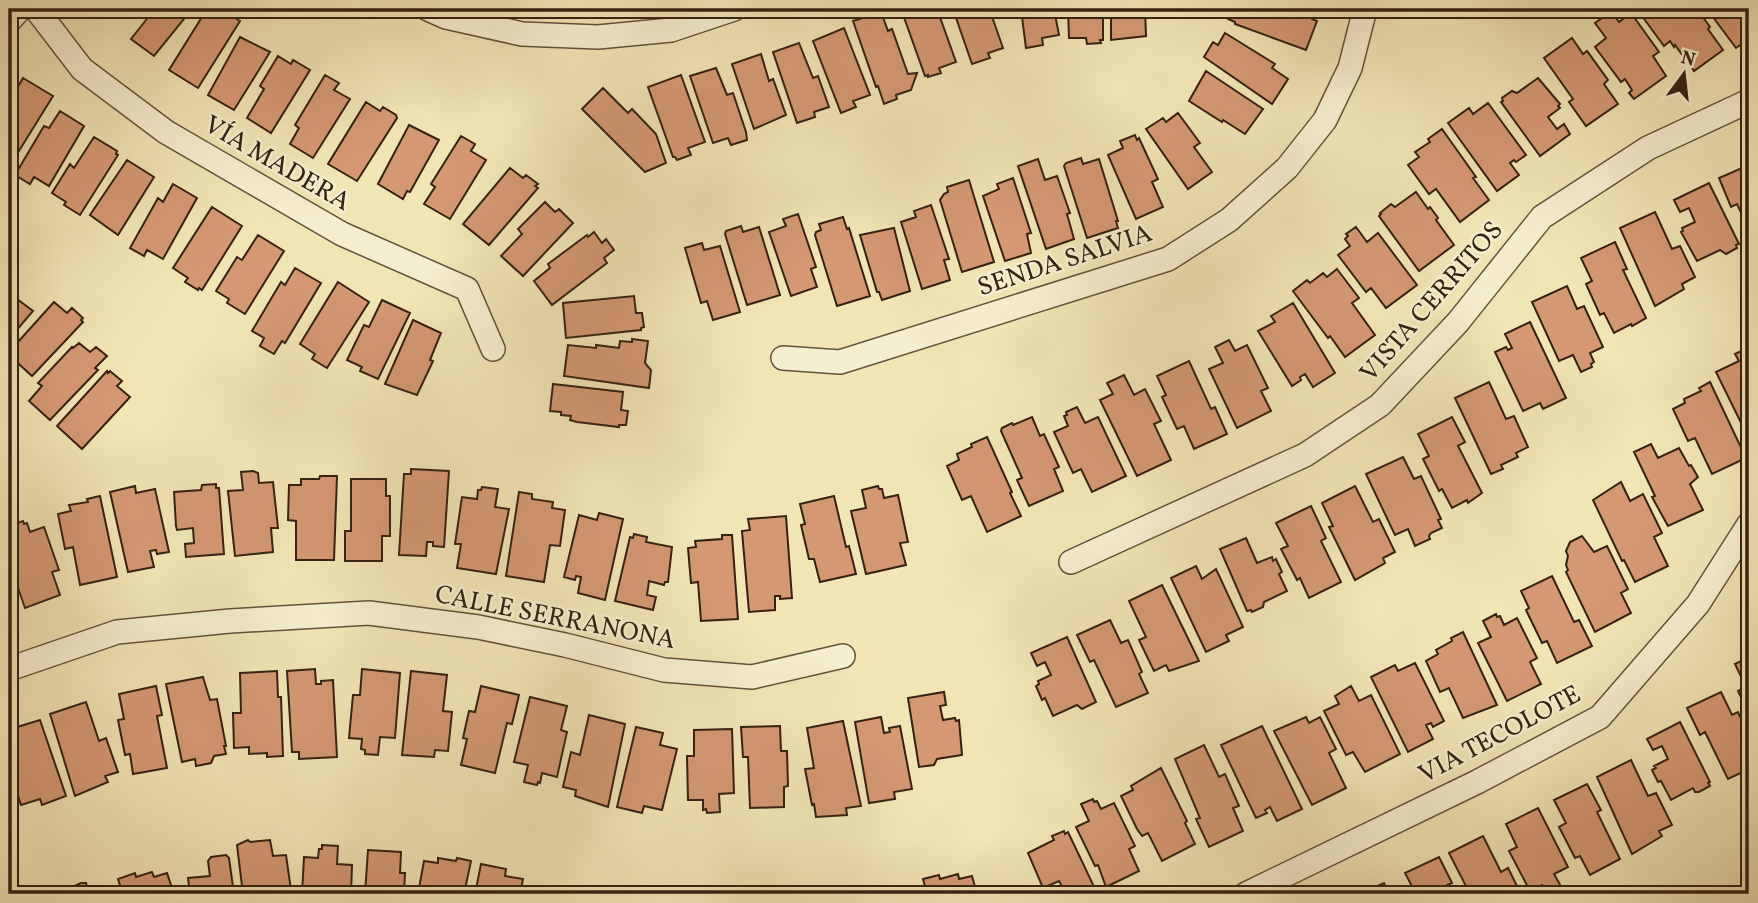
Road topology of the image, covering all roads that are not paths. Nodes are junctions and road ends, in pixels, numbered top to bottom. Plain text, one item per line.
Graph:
1 (20, 9) edge
2 (36, 9) edge
3 (428, 9) edge
4 (734, 9) edge
5 (1364, 9) edge
6 (9, 20) edge
7 (1749, 101) edge
8 (493, 349) dead end
9 (783, 358) dead end
10 (1749, 524) edge
11 (1071, 562) dead end
12 (843, 656) dead end
13 (9, 669) edge
14 (1246, 894) edge

1 - 6 street
2 - 8 street, VÍA MADERA
3 - 4 street
5 - 9 street, SENDA SALVIA
7 - 11 street, VISTA CERRITOS
10 - 14 street, VIA TECOLOTE
12 - 13 street, CALLE SERRANONA

